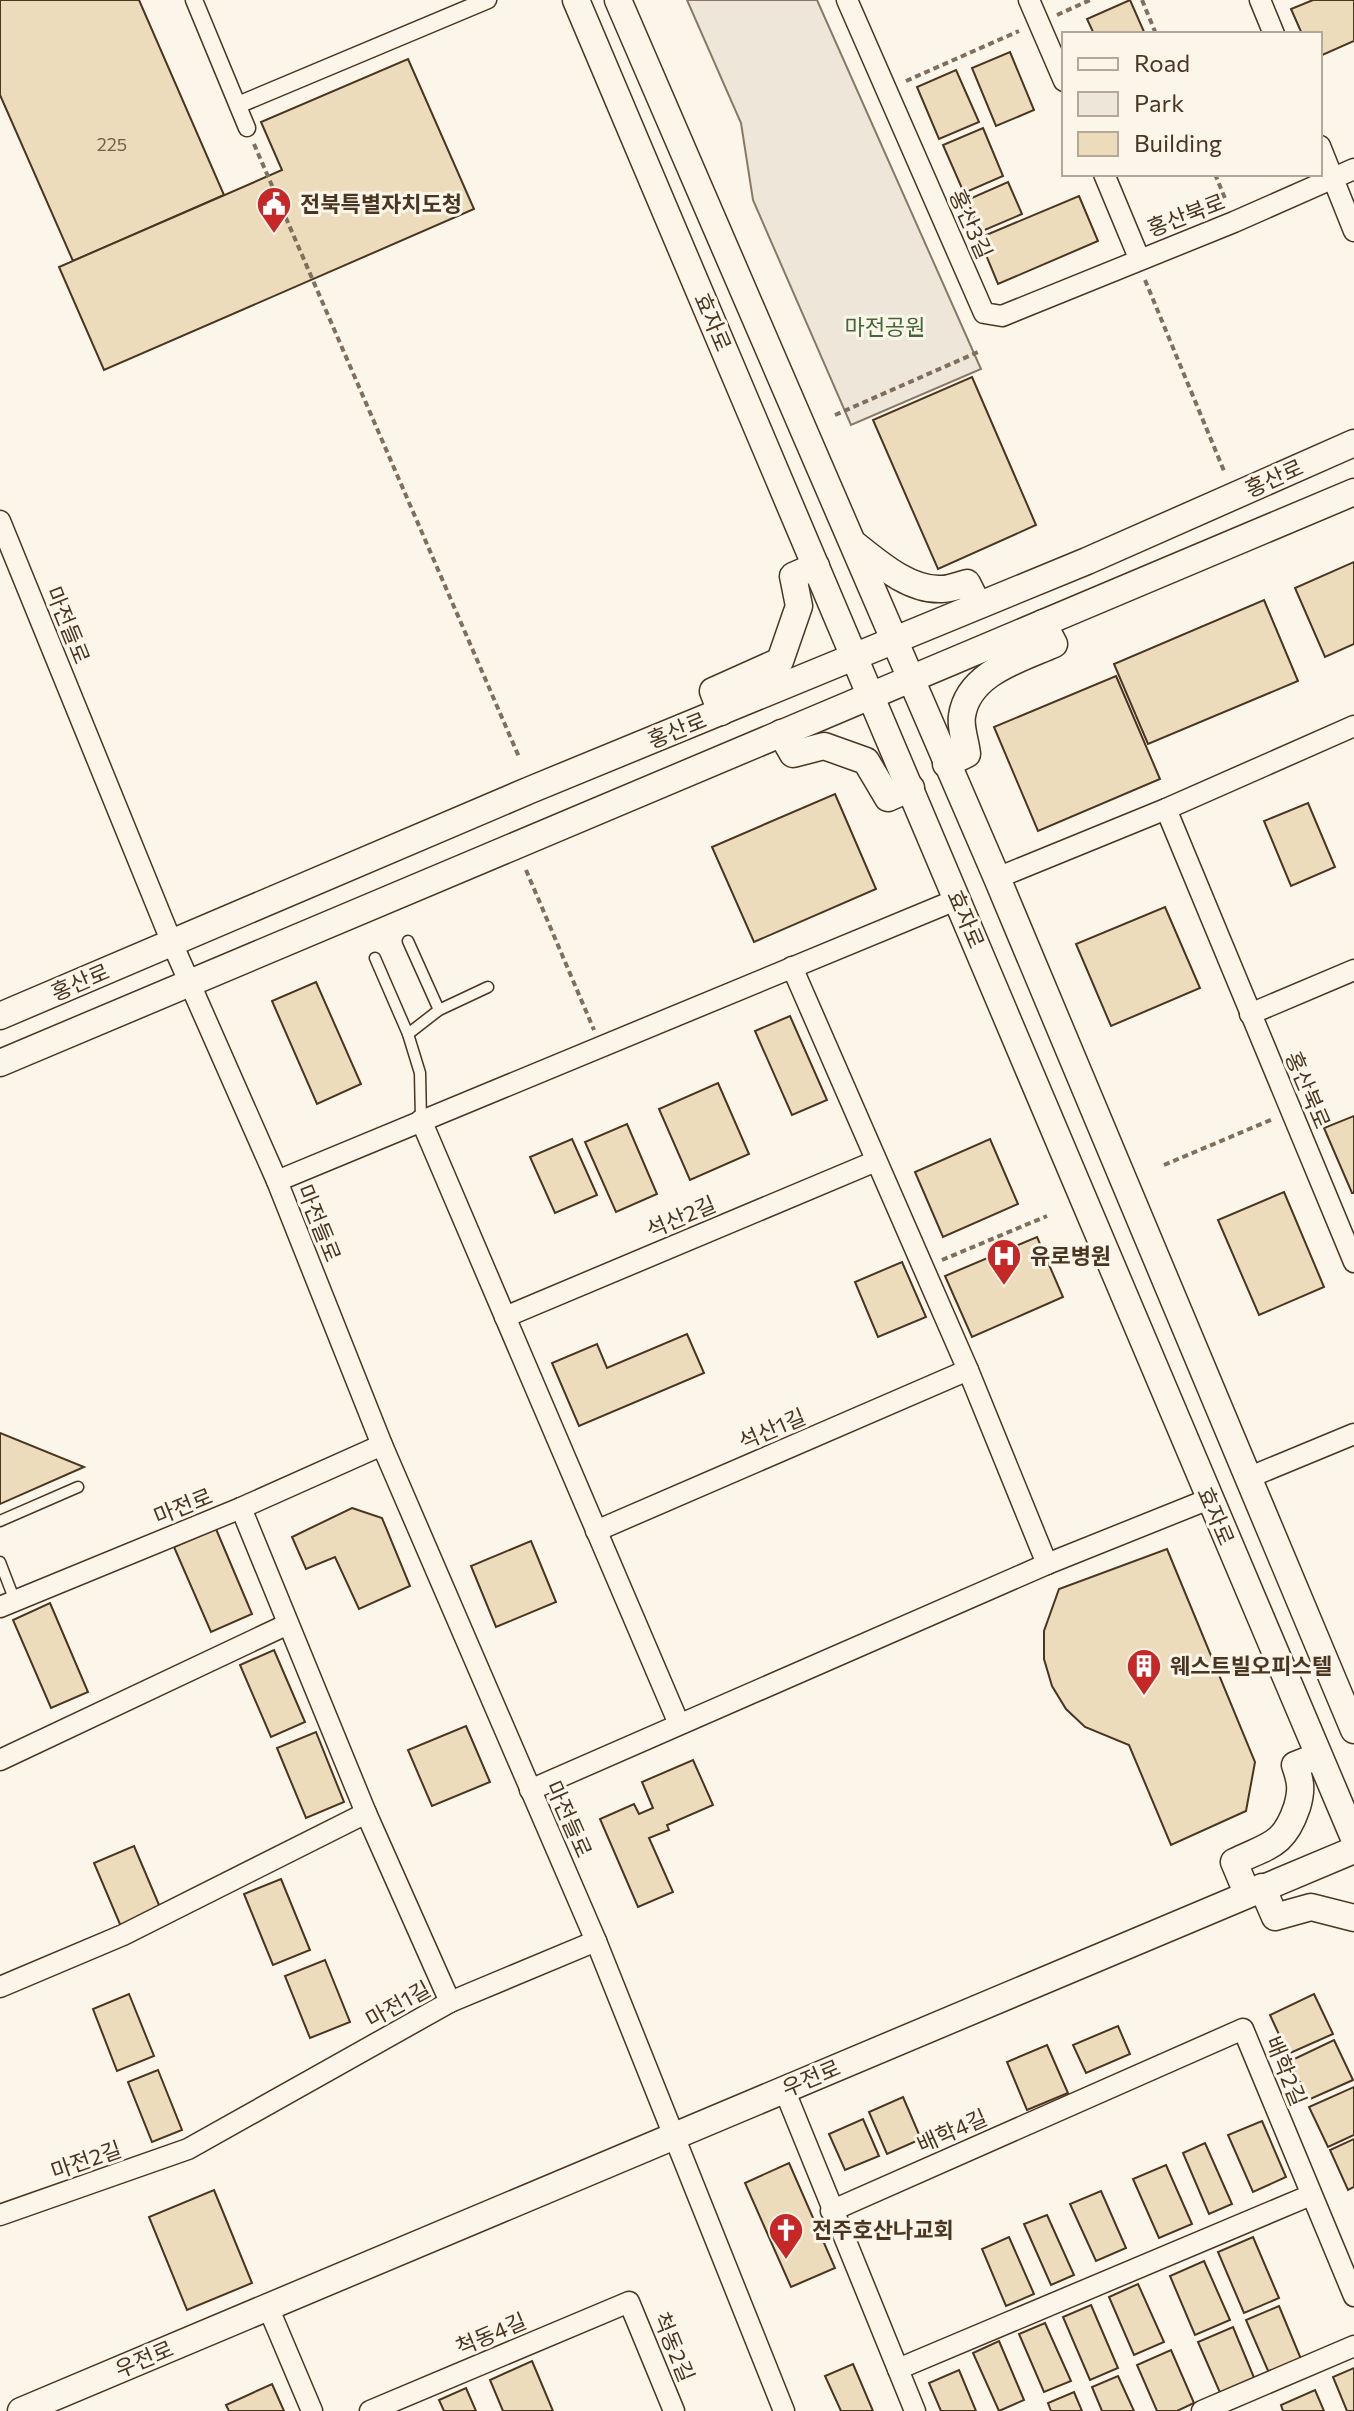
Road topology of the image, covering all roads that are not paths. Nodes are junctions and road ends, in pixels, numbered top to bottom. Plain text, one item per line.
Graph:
1 (194, 0) edge
2 (488, 0) edge
3 (576, 0) edge
4 (618, 0) edge
5 (847, 0) edge
6 (1029, 0) edge
7 (1260, 0) edge
8 (1273, 32) edge
9 (1062, 76) edge
10 (238, 105) junction
11 (247, 128) road end
12 (1322, 151) edge
13 (1354, 169) edge
14 (1105, 176) edge
15 (1333, 178) junction
16 (1354, 231) edge
17 (1139, 258) junction
18 (1354, 443) edge
19 (1354, 492) edge
20 (0, 521) edge
21 (849, 541) junction
22 (816, 566) junction
23 (978, 605) junction
24 (1043, 623) junction
25 (892, 639) junction
26 (854, 655) junction
27 (909, 678) junction
28 (871, 694) junction
29 (721, 712) junction
30 (1354, 726) edge
31 (781, 733) junction
32 (946, 764) junction
33 (911, 788) junction
34 (1166, 809) junction
35 (997, 878) junction
36 (958, 899) junction
37 (408, 941) dead end
38 (172, 943) junction
39 (375, 958) dead end
40 (792, 967) junction
41 (1354, 970) edge
42 (189, 983) junction
43 (488, 987) dead end
44 (439, 1010) junction
45 (1250, 1014) junction
46 (0, 1016) edge
47 (408, 1034) junction
48 (0, 1063) edge
49 (421, 1120) junction
50 (876, 1161) junction
51 (277, 1181) junction
52 (1347, 1226) edge
53 (1354, 1262) edge
54 (505, 1317) junction
55 (968, 1370) junction
56 (1354, 1434) edge
57 (382, 1445) junction
58 (1250, 1477) junction
59 (78, 1487) dead end
60 (1209, 1499) junction
61 (241, 1508) junction
62 (0, 1521) edge
63 (596, 1531) junction
64 (0, 1562) edge
65 (1047, 1564) junction
66 (7, 1604) edge
67 (288, 1624) junction
68 (1348, 1698) edge
69 (679, 1724) junction
70 (1354, 1730) edge
71 (1318, 1756) junction
72 (0, 1760) edge
73 (530, 1790) junction
74 (366, 1813) junction
75 (1354, 1838) edge
76 (1354, 1850) edge
77 (1254, 1890) junction
78 (1354, 1918) edge
79 (596, 1941) junction
80 (0, 1987) edge
81 (450, 2002) junction
82 (784, 2089) junction
83 (1093, 2095) joint
84 (674, 2135) junction
85 (188, 2149) joint
86 (1311, 2195) junction
87 (831, 2211) junction
88 (0, 2215) edge
89 (1354, 2296) edge
90 (629, 2302) joint
91 (268, 2307) junction
92 (1354, 2346) edge
93 (898, 2369) junction
94 (21, 2411) edge
95 (312, 2411) edge
96 (370, 2411) edge
97 (674, 2411) edge
98 (784, 2411) edge
99 (915, 2411) edge
100 (1202, 2411) edge

1 - 10 street
2 - 10 street
3 - 22 street, 효자로
4 - 21 street, 효자로
5 - 17 street, 홍산3길
6 - 9 street
7 - 8 street
10 - 11 street
12 - 15 street
13 - 15 street, 홍산북로
14 - 17 street, 홍산북로
15 - 16 street
15 - 17 street, 홍산북로
18 - 23 street, 홍산로
19 - 24 street, 홍산로
20 - 38 street, 마전들로
21 - 23 street
21 - 25 street, 효자로
22 - 26 street, 효자로
22 - 29 street
23 - 25 street, 홍산로
24 - 27 street, 홍산로
24 - 32 street
25 - 26 street, 홍산로
25 - 27 street, 효자로
26 - 28 street, 효자로
26 - 29 street, 홍산로
27 - 28 street, 홍산로
27 - 32 street, 효자로
28 - 31 street, 홍산로
28 - 33 street, 효자로
29 - 38 street, 홍산로
30 - 34 street
31 - 33 street
31 - 42 street, 홍산로
32 - 35 street, 효자로
33 - 36 street, 효자로
34 - 35 street
34 - 45 street, 홍산북로
35 - 58 street, 효자로
36 - 40 street
36 - 60 street, 효자로
37 - 44 lane
38 - 42 street, 마전들로
38 - 46 street, 홍산로
39 - 47 lane
40 - 49 street
40 - 50 street
41 - 45 street
42 - 48 street, 홍산로
42 - 51 street, 마전들로
43 - 44 lane
44 - 47 lane
45 - 52 street, 홍산북로
47 - 49 lane
49 - 51 street
49 - 54 street
50 - 54 street, 석산2길
50 - 55 street
51 - 57 street, 마전들로
52 - 53 street, 홍산북로
54 - 63 street
55 - 63 street, 석산1길
55 - 65 street
56 - 58 street
57 - 61 street, 마전로
57 - 73 street, 마전들로
58 - 68 street, 효자로
59 - 62 lane
60 - 65 street
60 - 71 street, 효자로
61 - 66 street, 마전로
61 - 67 street, 마전1길
63 - 69 street
64 - 66 lane
65 - 69 street
67 - 72 street
67 - 74 street, 마전1길
68 - 70 street, 효자로
69 - 73 street
71 - 75 street, 효자로
71 - 77 street
73 - 79 street, 마전들로
74 - 80 street
74 - 81 street, 마전1길
76 - 77 street, 우전로
77 - 78 street
77 - 82 street, 우전로
79 - 81 street
79 - 84 street, 마전들로
81 - 85 street, 마전1길
82 - 84 street, 우전로
82 - 87 street
83 - 86 street, 배학2길
83 - 87 street, 배학4길
84 - 91 street, 우전로
84 - 98 street, 마전들로
85 - 88 street, 마전2길
86 - 89 street, 배학2길
86 - 93 street
87 - 93 street
90 - 96 street, 척동4길
90 - 97 street, 척동2길
91 - 94 street, 우전로
91 - 95 street
92 - 100 street
93 - 99 street

